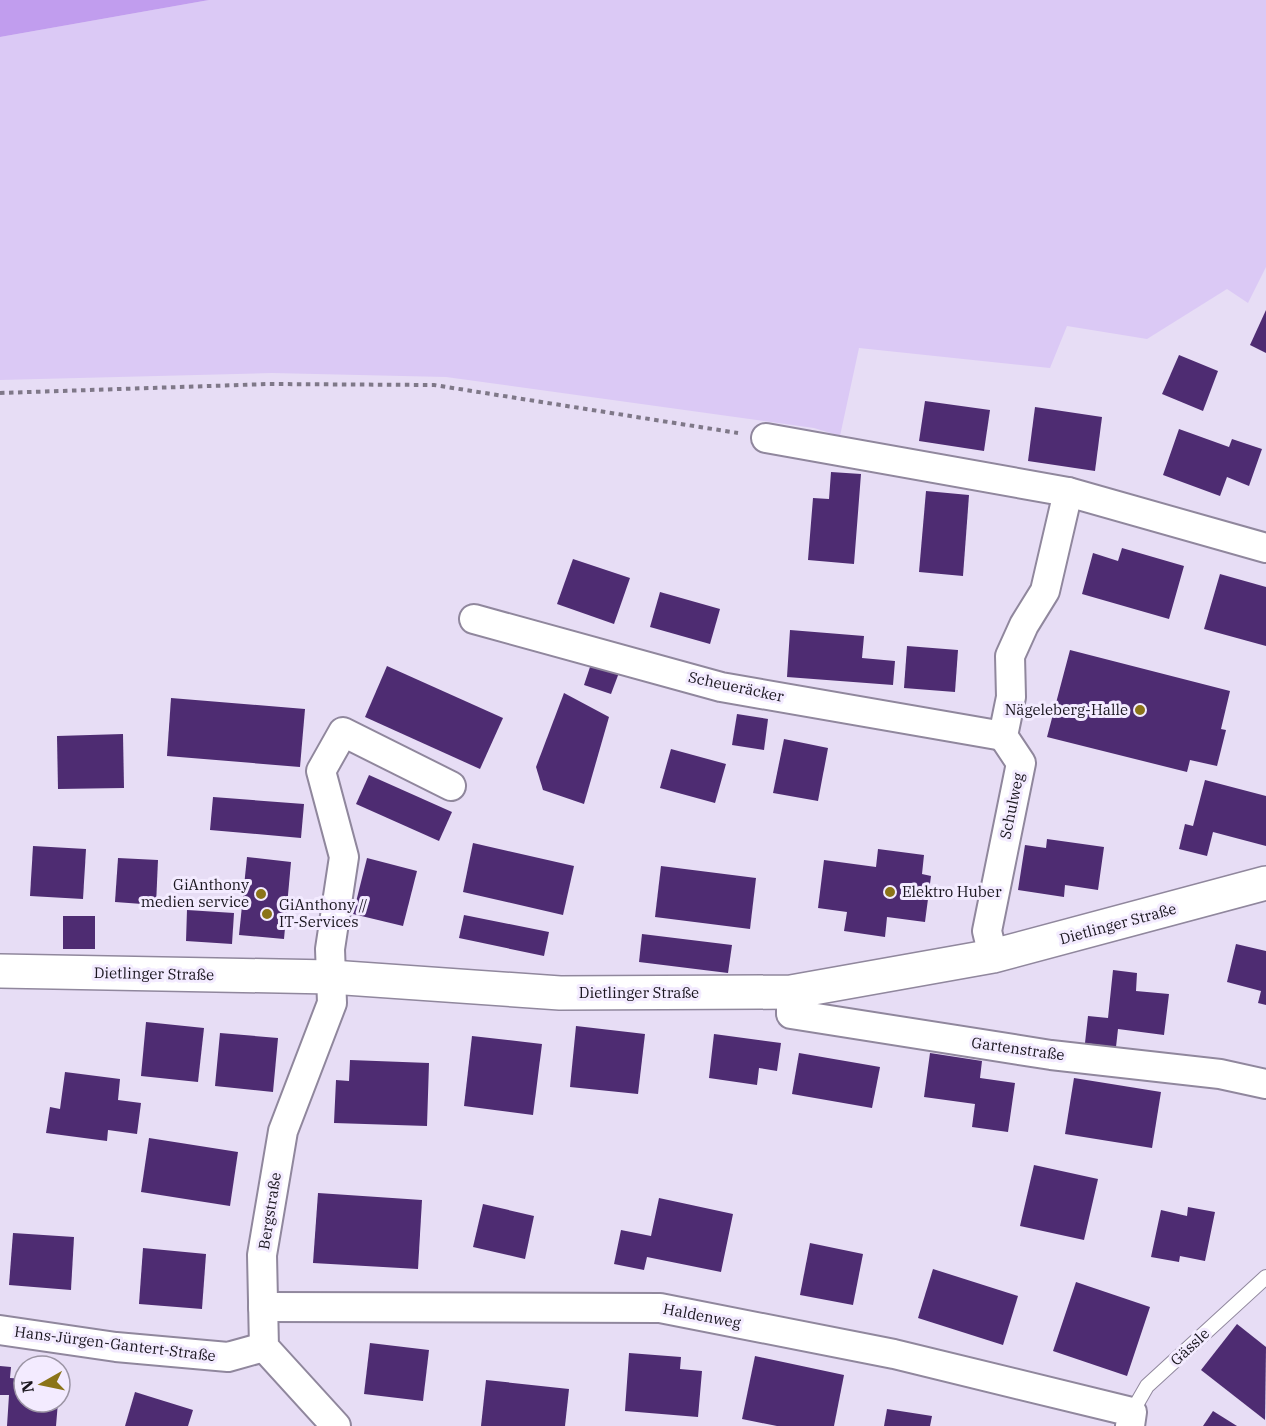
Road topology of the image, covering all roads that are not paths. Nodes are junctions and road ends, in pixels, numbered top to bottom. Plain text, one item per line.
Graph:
1 (766, 438) road end
2 (1068, 492) junction
3 (1266, 548) edge
4 (474, 619) dead end
5 (1002, 736) junction
6 (451, 786) dead end
7 (1266, 883) edge
8 (993, 956) junction
9 (0, 971) edge
10 (331, 977) junction
11 (791, 992) junction
12 (1266, 1084) edge
13 (1266, 1277) edge
14 (263, 1307) junction
15 (0, 1330) edge
16 (264, 1347) junction
17 (1131, 1419) edge
18 (336, 1426) edge

1 - 2 street
2 - 3 street
2 - 5 street
4 - 5 street, Scheueräcker
5 - 8 street, Schulweg
6 - 10 street
7 - 8 street, Dietlinger Straße
8 - 11 street, Dietlinger Straße
9 - 10 street, Dietlinger Straße
10 - 11 street, Dietlinger Straße
10 - 14 street, Bergstraße
11 - 12 street, Gartenstraße
13 - 17 lane, Gässle
14 - 16 street, Bergstraße
14 - 17 street, Haldenweg
15 - 16 street, Hans-Jürgen-Gantert-Straße
16 - 18 street

